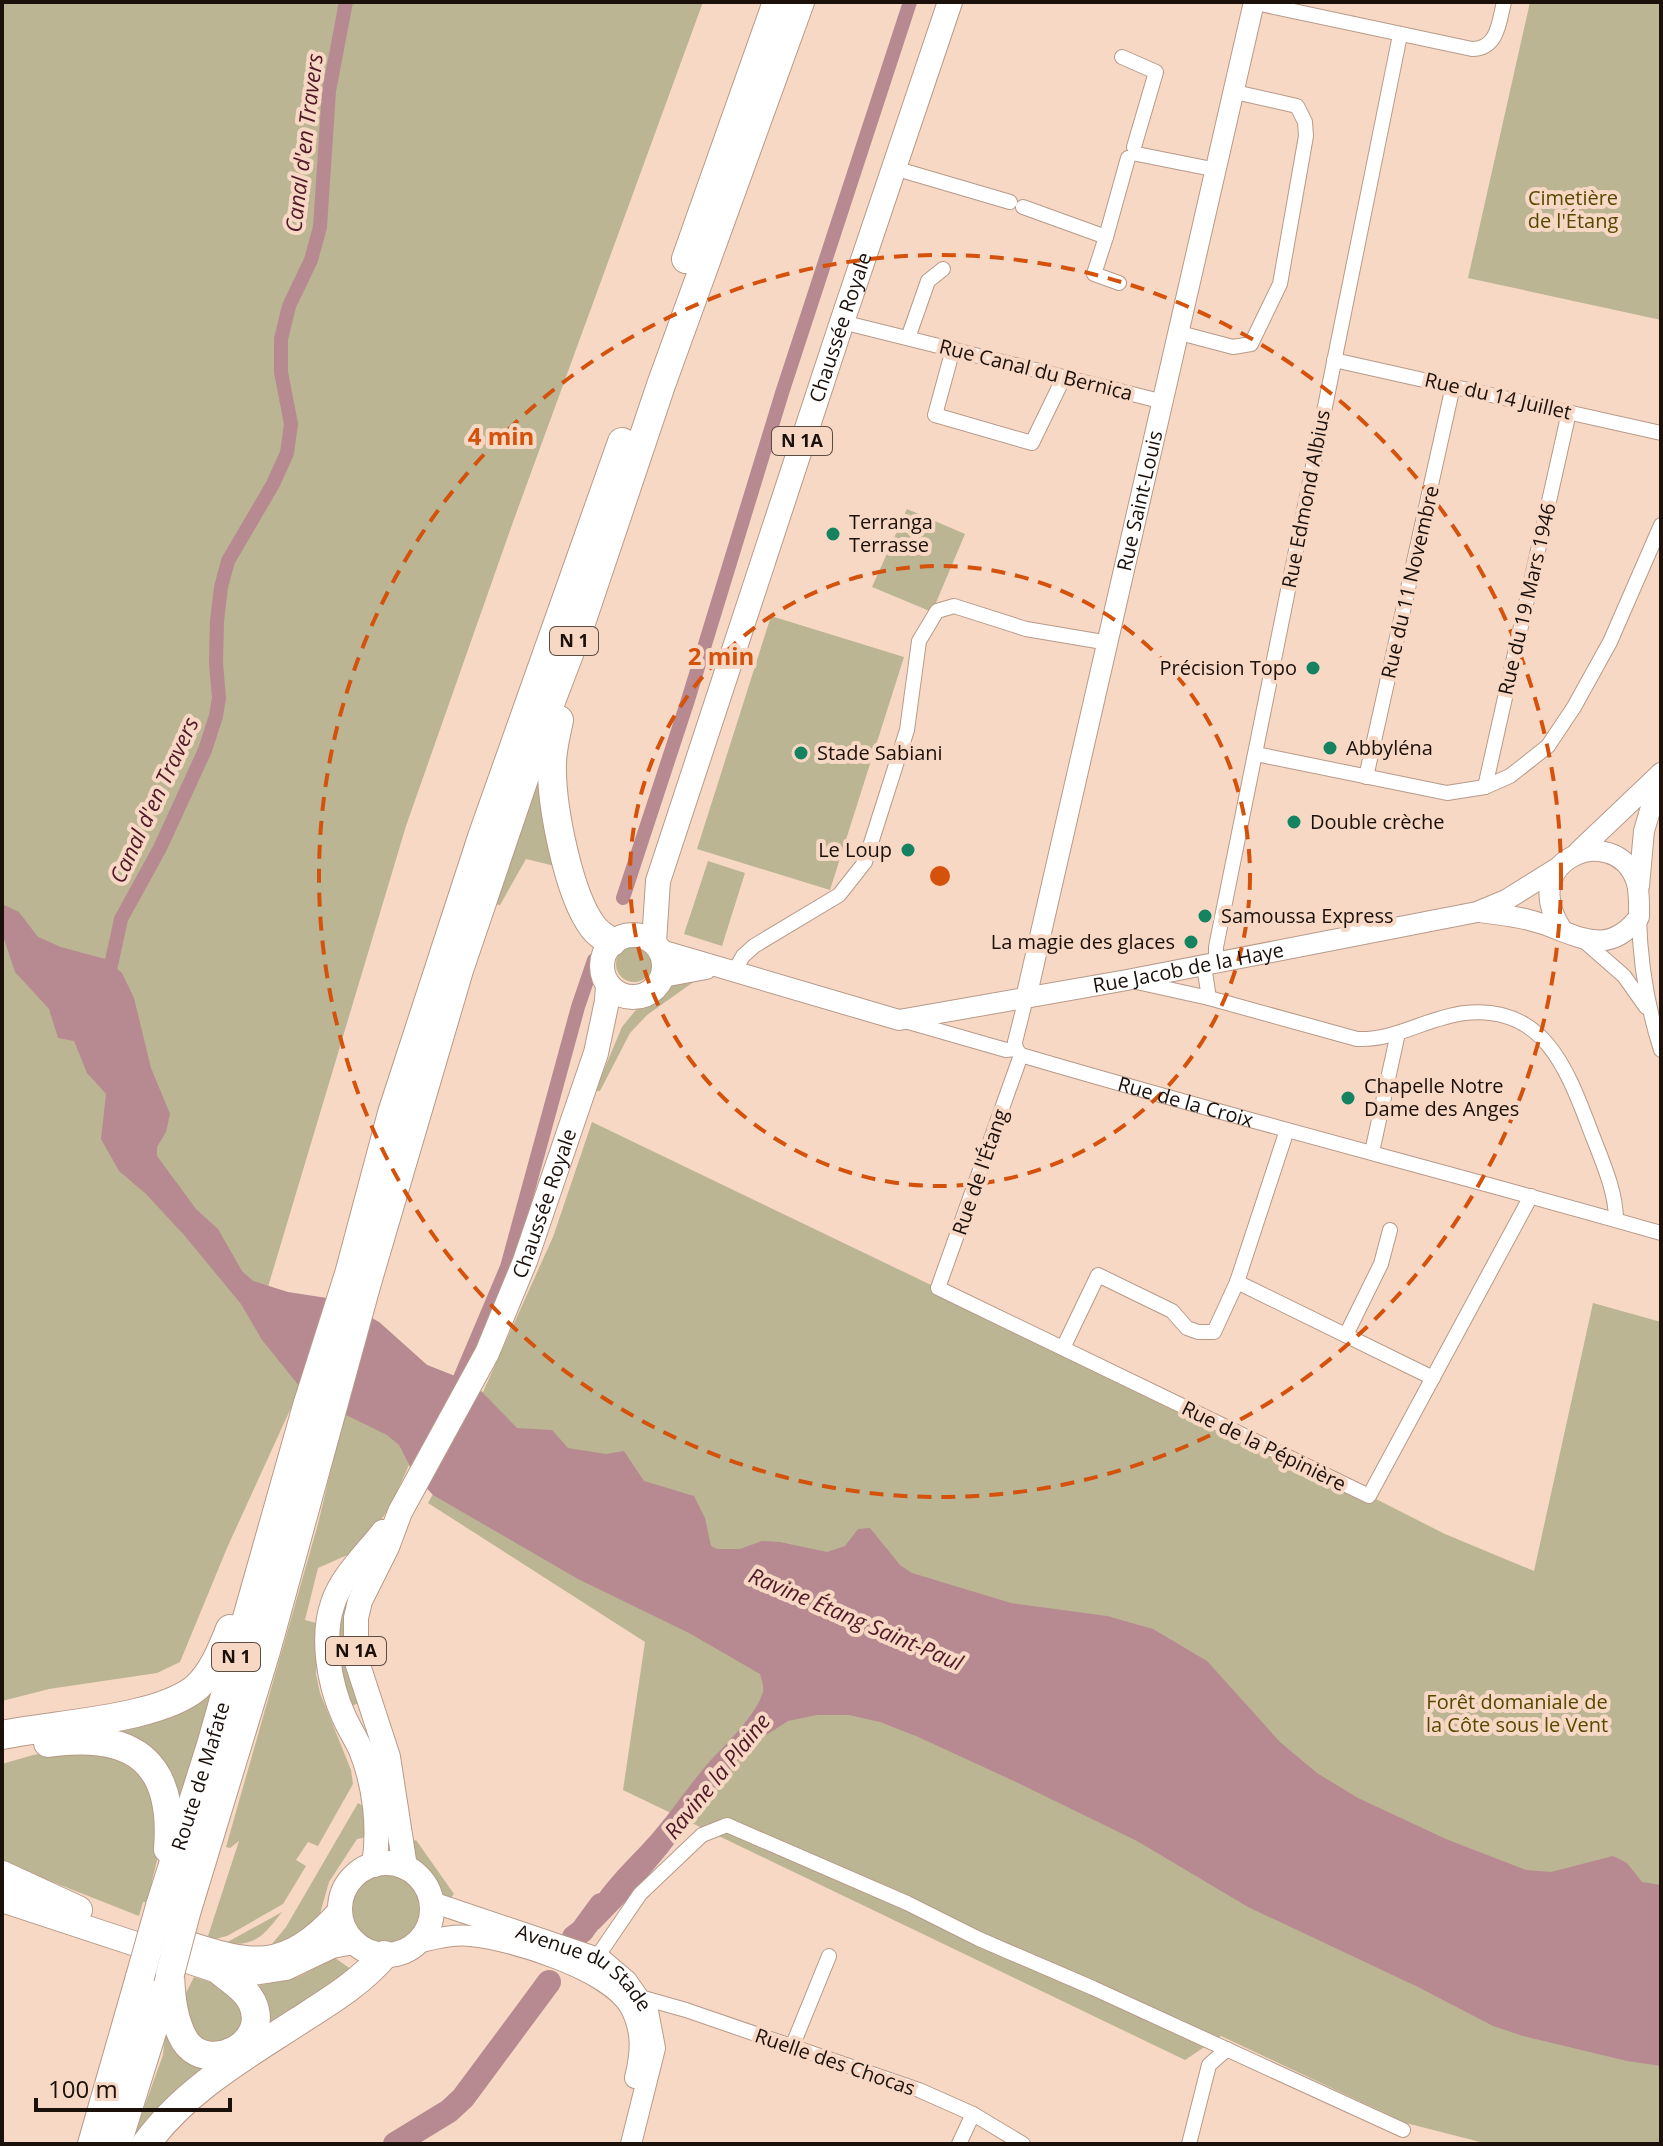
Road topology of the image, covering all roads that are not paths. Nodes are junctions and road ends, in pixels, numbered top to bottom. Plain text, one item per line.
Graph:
1 (777, 2) edge
2 (800, 2) edge
3 (950, 2) edge
4 (1253, 2) edge
5 (1504, 2) edge
6 (1400, 35) junction
7 (1122, 57) dead end
8 (1235, 92) junction
9 (1133, 153) junction
10 (894, 168) junction
11 (1217, 170) junction
12 (1106, 237) junction
13 (943, 269) dead end
14 (1119, 283) dead end
15 (842, 322) junction
16 (1180, 333) junction
17 (908, 338) junction
18 (953, 349) junction
19 (1334, 360) junction
20 (1064, 377) junction
21 (1453, 386) junction
22 (1164, 402) junction
23 (1569, 412) junction
24 (1661, 433) edge
25 (1661, 525) edge
26 (582, 620) junction
27 (1109, 643) junction
28 (1256, 754) junction
29 (1661, 773) edge
30 (1366, 777) junction
31 (1485, 787) junction
32 (1578, 852) junction
33 (1559, 867) junction
34 (658, 881) junction
35 (1639, 891) junction
36 (1477, 912) junction
37 (1639, 917) junction
38 (1562, 930) junction
39 (618, 939) junction
40 (1584, 941) junction
41 (658, 946) junction
42 (1210, 964) junction
43 (724, 970) junction
44 (663, 977) junction
45 (1127, 980) junction
46 (608, 985) junction
47 (635, 997) junction
48 (1026, 998) junction
49 (1209, 998) junction
50 (1649, 1013) junction
51 (899, 1020) junction
52 (1398, 1033) junction
53 (1661, 1050) edge
54 (1019, 1052) junction
55 (596, 1053) junction
56 (1287, 1130) junction
57 (1372, 1152) junction
58 (1531, 1196) junction
59 (1616, 1220) junction
60 (1390, 1230) dead end
61 (1661, 1233) edge
62 (357, 1280) junction
63 (1237, 1282) junction
64 (938, 1288) joint
65 (1346, 1335) junction
66 (1063, 1348) junction
67 (1433, 1378) junction
68 (281, 1502) junction
69 (400, 1512) junction
70 (6, 1746) edge
71 (374, 1865) junction
72 (405, 1867) junction
73 (2, 1875) edge
74 (2, 1885) edge
75 (2, 1900) edge
76 (432, 1902) junction
77 (173, 1909) junction
78 (78, 1910) junction
79 (340, 1911) junction
80 (354, 1942) junction
81 (417, 1943) junction
82 (384, 1955) junction
83 (829, 1956) dead end
84 (597, 1957) junction
85 (221, 1972) junction
86 (170, 1974) junction
87 (640, 1997) junction
88 (792, 2047) junction
89 (1227, 2049) junction
90 (973, 2114) junction
91 (1403, 2130) dead end
92 (92, 2144) edge
93 (117, 2144) edge
94 (146, 2144) edge
95 (618, 2144) edge
96 (631, 2144) edge
97 (959, 2144) edge
98 (1023, 2144) edge
99 (1189, 2144) edge

1 - 62 highway, N 1
2 - 26 highway, N 1
3 - 10 main road, Chaussée Royale / N 1A
4 - 6 street
4 - 8 street, Rue Saint-Louis
5 - 6 street
6 - 19 street, Rue Edmond Albius
7 - 9 street
8 - 11 street, Rue Saint-Louis
8 - 16 street
9 - 11 street
9 - 12 street
10 - 12 street
10 - 15 main road, Chaussée Royale / N 1A
11 - 16 street, Rue Saint-Louis
12 - 14 street
13 - 17 street
15 - 17 street, Rue Canal du Bernica
15 - 34 main road, Chaussée Royale / N 1A
16 - 22 street, Rue Saint-Louis
17 - 18 street, Rue Canal du Bernica
18 - 20 street, Rue Canal du Bernica
18 - 20 street
19 - 21 street, Rue du 14 Juillet
19 - 28 street, Rue Edmond Albius
20 - 22 street, Rue Canal du Bernica
21 - 23 street, Rue du 14 Juillet
21 - 30 street, Rue du 11 Novembre
22 - 27 street, Rue Saint-Louis
23 - 24 street, Rue du 14 Juillet
23 - 31 street, Rue du 19 Mars 1946
25 - 31 street
26 - 39 highway
26 - 62 highway, N 1
27 - 43 street
27 - 48 street, Rue Saint-Louis
28 - 30 street
28 - 42 street, Rue Edmond Albius
29 - 32 street
29 - 35 street
30 - 31 street
32 - 33 street
32 - 35 street
33 - 36 street, Rue Jacob de la Haye
33 - 38 street
34 - 39 main road, Chaussée Royale / N 1A
34 - 41 main road, Chaussée Royale / N 1A
35 - 37 street
36 - 38 street, Rue Jacob de la Haye
36 - 42 street, Rue Jacob de la Haye
37 - 40 street
37 - 50 street
38 - 40 street
39 - 41 main road
39 - 46 main road
40 - 50 street
41 - 43 street, Rue de la Croix
41 - 44 main road
42 - 45 street, Rue Jacob de la Haye
42 - 49 street, Rue Edmond Albius
43 - 44 street, Rue de la Croix
43 - 51 street, Rue de la Croix
44 - 47 main road
45 - 48 street, Rue Jacob de la Haye
45 - 49 street
46 - 47 main road
46 - 55 main road, Chaussée Royale / N 1A
47 - 55 main road, Chaussée Royale / N 1A
48 - 51 street, Rue Jacob de la Haye
48 - 54 street, Rue de l'Étang
49 - 52 street
50 - 53 street
51 - 54 street, Rue de la Croix
52 - 57 street
52 - 59 street
54 - 56 street, Rue de la Croix
54 - 64 street, Rue de l'Étang
55 - 69 main road, Chaussée Royale / N 1A
56 - 57 street, Rue de la Croix
56 - 63 street
57 - 58 street, Rue de la Croix
58 - 59 street, Rue de la Croix
58 - 67 street, Rue de la Pépinière
59 - 61 street, Rue de la Croix
60 - 65 street
62 - 68 highway, Route de Mafate / N 1
62 - 77 highway, Route de Mafate / N 1
63 - 65 street
63 - 66 street
64 - 66 street, Rue de la Pépinière
65 - 67 street
66 - 67 street, Rue de la Pépinière
68 - 70 highway
68 - 77 highway, Route de Mafate / N 1
69 - 71 main road, N 1A
69 - 72 main road, N 1A
70 - 77 highway
71 - 72 main road
71 - 79 main road
72 - 76 main road
73 - 78 highway
74 - 78 main road
75 - 85 main road
76 - 81 main road
76 - 84 street, Avenue du Stade
77 - 86 highway, Route de Mafate / N 1, bridge
77 - 92 highway, Route de Mafate / N 1, bridge
78 - 79 main road
79 - 80 main road
80 - 82 main road
80 - 85 main road
81 - 82 main road
81 - 95 street, Avenue du Stade
82 - 94 highway
83 - 88 street
84 - 87 street, Avenue du Stade
84 - 89 street
85 - 86 highway
86 - 93 highway, Route de Mafate / N 1
87 - 88 street, Ruelle des Chocas
87 - 96 street, Avenue du Stade
88 - 90 street, Ruelle des Chocas
89 - 91 street
89 - 99 street
90 - 97 street
90 - 98 street, Ruelle des Chocas

